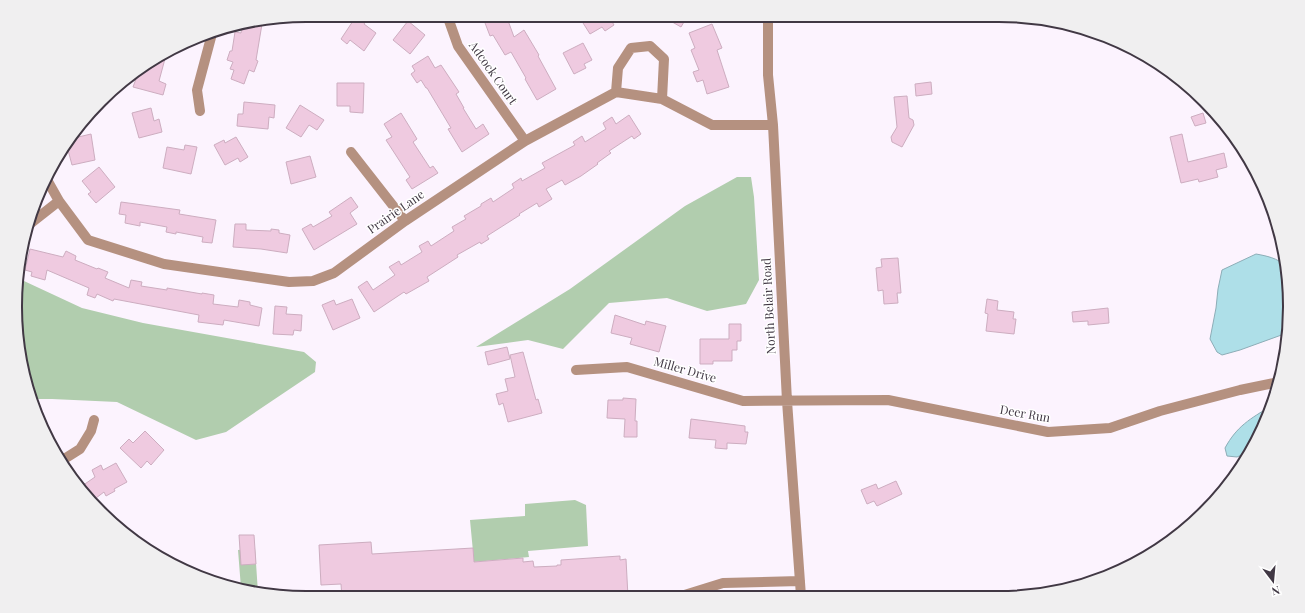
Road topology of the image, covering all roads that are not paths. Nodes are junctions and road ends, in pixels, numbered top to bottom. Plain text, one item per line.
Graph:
1 (449, 22) edge
2 (768, 22) edge
3 (211, 39) edge
4 (616, 92) junction
5 (662, 99) junction
6 (200, 111) dead end
7 (773, 125) junction
8 (525, 141) junction
9 (351, 152) dead end
10 (50, 184) edge
11 (59, 201) junction
12 (36, 219) edge
13 (404, 221) junction
14 (576, 370) dead end
15 (1272, 383) edge
16 (787, 401) junction
17 (94, 420) dead end
18 (66, 458) edge
19 (800, 581) junction
20 (697, 591) edge
21 (801, 591) edge

1 - 8 street, Adcock Court
2 - 7 street, North Belair Road
3 - 6 street
4 - 5 street
4 - 5 street
4 - 8 street, Prairie Lane
5 - 7 street
7 - 16 street, North Belair Road
8 - 13 street, Prairie Lane
9 - 13 street
10 - 11 street, Prairie Lane
11 - 12 street
11 - 13 street, Prairie Lane
14 - 16 street, Miller Drive
15 - 16 street, Deer Run
16 - 19 street, North Belair Road
17 - 18 street
19 - 20 street
19 - 21 street, North Belair Road

